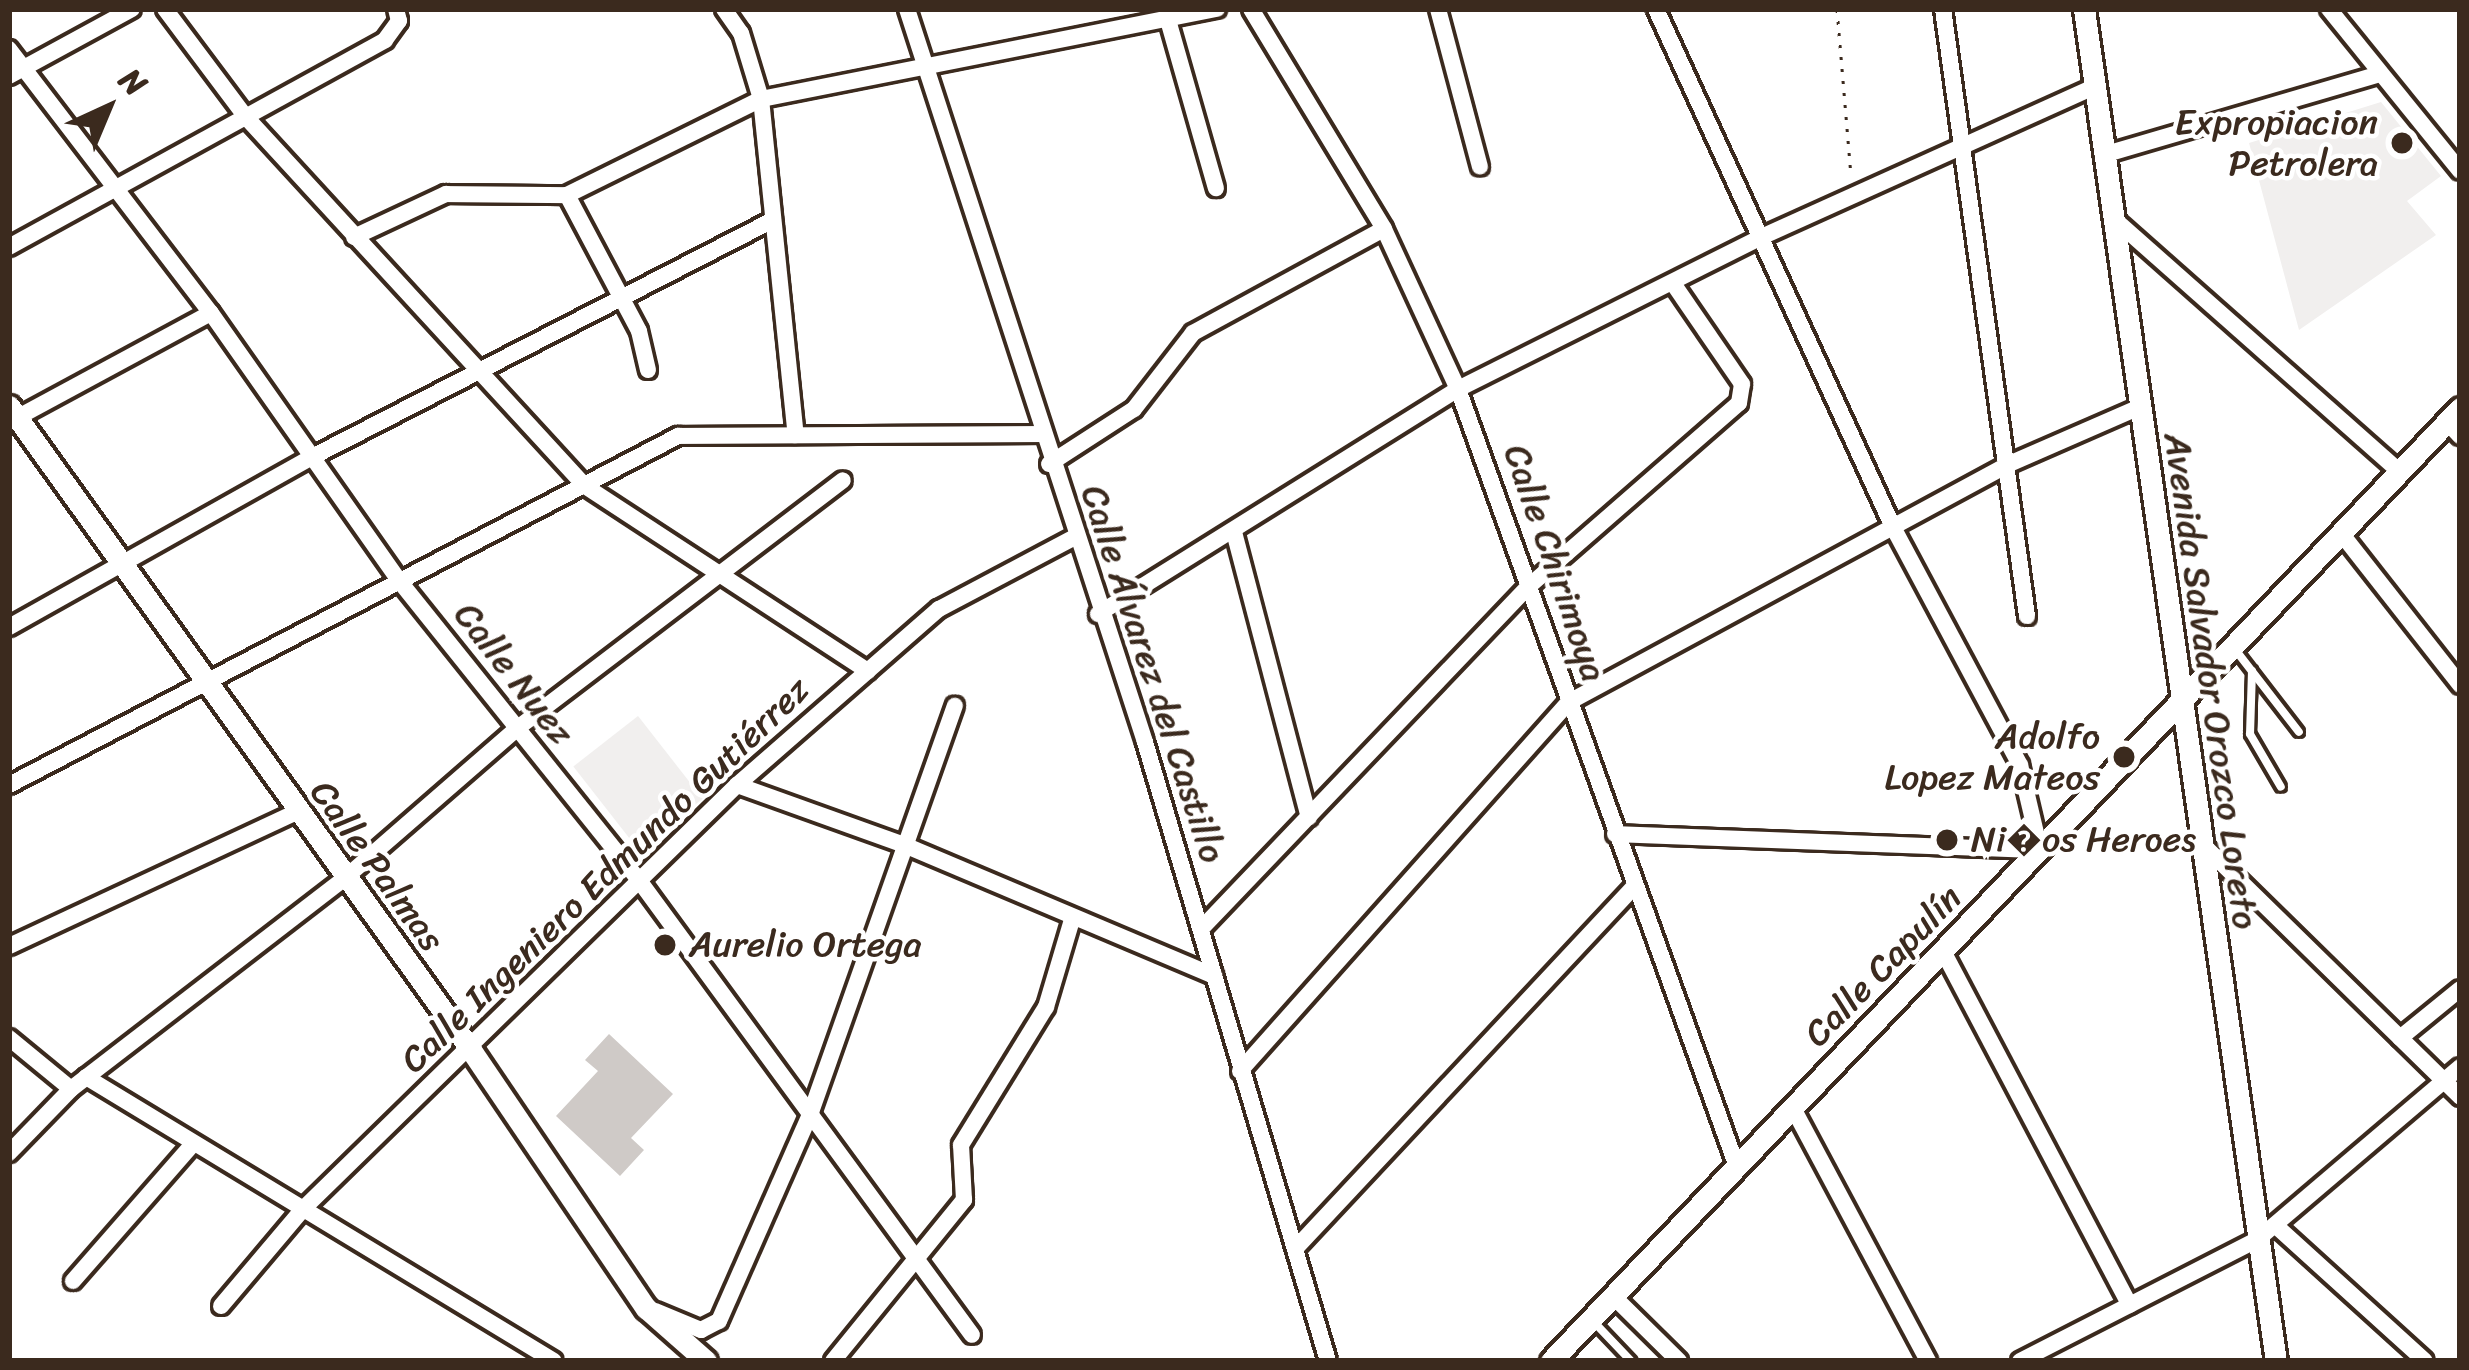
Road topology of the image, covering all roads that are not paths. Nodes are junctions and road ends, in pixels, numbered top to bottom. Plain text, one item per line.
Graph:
1 (132, 9) edge
2 (165, 9) edge
3 (724, 9) edge
4 (907, 9) edge
5 (1217, 9) edge
6 (1251, 9) edge
7 (1438, 9) edge
8 (1656, 9) edge
9 (1943, 9) edge
10 (2084, 9) edge
11 (2329, 9) edge
12 (397, 15) edge
13 (1168, 20) junction
14 (9, 49) edge
15 (923, 70) junction
16 (16, 71) edge
17 (2376, 74) junction
18 (2094, 86) junction
19 (761, 99) junction
20 (245, 116) junction
21 (1964, 143) junction
22 (2103, 155) junction
23 (1480, 167) dead end
24 (2460, 171) edge
25 (1216, 188) dead end
26 (117, 189) junction
27 (567, 195) junction
28 (2112, 218) junction
29 (773, 220) junction
30 (1384, 229) junction
31 (354, 238) junction
32 (1757, 239) junction
33 (9, 247) edge
34 (1675, 286) junction
35 (618, 294) junction
36 (211, 313) junction
37 (482, 370) junction
38 (648, 370) dead end
39 (1458, 389) junction
40 (2140, 407) junction
41 (12, 415) edge
42 (2456, 422) edge
43 (1039, 434) junction
44 (796, 435) junction
45 (312, 457) junction
46 (1049, 464) junction
47 (2007, 465) junction
48 (2399, 471) junction
49 (843, 480) dead end
50 (585, 486) junction
51 (1893, 527) junction
52 (1234, 532) junction
53 (2341, 533) junction
54 (1073, 538) junction
55 (122, 561) junction
56 (716, 571) junction
57 (401, 583) junction
58 (1528, 587) junction
59 (1098, 614) junction
60 (2027, 616) dead end
61 (9, 626) edge
62 (2233, 647) junction
63 (868, 671) junction
64 (2252, 671) junction
65 (210, 683) junction
66 (2460, 685) edge
67 (1569, 702) junction
68 (2180, 704) junction
69 (955, 706) dead end
70 (514, 730) junction
71 (2299, 732) dead end
72 (9, 785) edge
73 (737, 785) junction
74 (2282, 787) dead end
75 (296, 812) junction
76 (1309, 817) junction
77 (1615, 834) junction
78 (2199, 841) junction
79 (902, 844) junction
80 (2039, 850) junction
81 (345, 878) junction
82 (641, 883) junction
83 (1634, 887) junction
84 (1072, 920) junction
85 (1201, 929) junction
86 (9, 946) edge
87 (1942, 951) junction
88 (1214, 976) junction
89 (2460, 988) edge
90 (9, 1038) edge
91 (2400, 1038) junction
92 (471, 1050) junction
93 (2460, 1067) edge
94 (1240, 1071) junction
95 (2444, 1081) junction
96 (78, 1083) junction
97 (2460, 1097) edge
98 (1793, 1108) junction
99 (811, 1112) junction
100 (190, 1146) junction
101 (9, 1153) edge
102 (1737, 1167) junction
103 (303, 1209) junction
104 (2266, 1232) junction
105 (1295, 1249) junction
106 (914, 1260) junction
107 (73, 1281) dead end
108 (1613, 1296) junction
109 (221, 1306) dead end
110 (2130, 1306) junction
111 (646, 1308) junction
112 (1591, 1319) junction
113 (972, 1335) dead end
114 (1624, 1358) edge
115 (703, 1359) edge
116 (554, 1361) edge
117 (833, 1361) edge
118 (1328, 1361) edge
119 (1551, 1361) edge
120 (1679, 1361) edge
121 (1928, 1361) edge
122 (2020, 1361) edge
123 (2276, 1361) edge
124 (2425, 1361) edge

1 - 16 street
2 - 20 street
3 - 19 street
4 - 15 street, Calle Álvarez del Castillo
5 - 13 street
6 - 30 street, Calle Chirimoya
7 - 23 street
8 - 32 street
9 - 21 street
10 - 18 street, Avenida Salvador Orozco Loreto
11 - 17 street
12 - 20 street
13 - 15 street
13 - 25 street
14 - 16 street, Calle Nuez
15 - 19 street
15 - 43 street, Calle Álvarez del Castillo
16 - 26 street, Calle Nuez
17 - 22 street
17 - 24 street
18 - 21 street
18 - 22 street, Avenida Salvador Orozco Loreto
19 - 27 street
19 - 29 street
20 - 26 street
20 - 31 street
21 - 32 street
21 - 47 street
22 - 28 street, Avenida Salvador Orozco Loreto
26 - 33 street
26 - 36 street, Calle Nuez
27 - 31 street
27 - 35 street
28 - 40 street, Avenida Salvador Orozco Loreto
28 - 48 street
29 - 35 street
29 - 44 street
30 - 39 street, Calle Chirimoya
30 - 46 street
31 - 37 street
32 - 34 street
32 - 51 street
34 - 39 street
34 - 58 street
35 - 37 street
35 - 38 street
36 - 41 street
36 - 45 street, Calle Nuez
37 - 45 street
37 - 50 street
39 - 52 street
39 - 58 street, Calle Chirimoya
40 - 47 street
40 - 68 street, Avenida Salvador Orozco Loreto
41 - 55 street, Calle Palmas
42 - 48 street, Calle Capulín
43 - 44 street
43 - 46 street, Calle Álvarez del Castillo
44 - 50 street
45 - 55 street
45 - 57 street, Calle Nuez
46 - 54 street, Calle Álvarez del Castillo
47 - 51 street
47 - 60 street
48 - 53 street, Calle Capulín
49 - 56 street
50 - 56 street
50 - 57 street
51 - 67 street
51 - 80 street
52 - 59 street
52 - 76 street
53 - 62 street, Calle Capulín
53 - 66 street
54 - 59 street, Calle Álvarez del Castillo
54 - 63 street, Calle Ingeniero Edmundo Gutiérrez
55 - 61 street
55 - 65 street, Calle Palmas
56 - 63 street
56 - 70 street
57 - 65 street
57 - 70 street, Calle Nuez
58 - 67 street, Calle Chirimoya
58 - 76 street
59 - 85 street, Calle Álvarez del Castillo
62 - 64 lane
62 - 68 street, Calle Capulín
63 - 73 street, Calle Ingeniero Edmundo Gutiérrez
64 - 71 lane
64 - 74 lane
65 - 72 street
65 - 75 street, Calle Palmas
67 - 77 street, Calle Chirimoya
67 - 94 street
68 - 78 street, Avenida Salvador Orozco Loreto
68 - 80 street, Calle Capulín
69 - 79 street
70 - 81 street
70 - 82 street, Calle Nuez
73 - 79 street
73 - 82 street, Calle Ingeniero Edmundo Gutiérrez
75 - 81 street, Calle Palmas
75 - 86 street
76 - 85 street
77 - 80 street
77 - 83 street, Calle Chirimoya
78 - 91 street
78 - 104 street, Avenida Salvador Orozco Loreto
79 - 84 street
79 - 99 street
80 - 87 street, Calle Capulín
81 - 92 street, Calle Palmas
81 - 96 street
82 - 92 street, Calle Ingeniero Edmundo Gutiérrez
82 - 99 street, Calle Nuez
83 - 102 street, Calle Chirimoya
83 - 105 street
84 - 88 street
84 - 106 street
85 - 88 street, Calle Álvarez del Castillo
87 - 98 street, Calle Capulín
87 - 110 street
88 - 94 street, Calle Álvarez del Castillo
89 - 91 street
90 - 96 street
91 - 95 street
92 - 103 street, Calle Ingeniero Edmundo Gutiérrez
92 - 111 street, Calle Palmas
93 - 95 street
94 - 105 street, Calle Álvarez del Castillo
95 - 97 street
95 - 104 street
96 - 100 street
96 - 101 street
98 - 102 street, Calle Capulín
98 - 121 street
99 - 106 street, Calle Nuez
99 - 111 street
100 - 103 street
100 - 107 street
102 - 108 street, Calle Capulín
103 - 109 street, Calle Ingeniero Edmundo Gutiérrez
103 - 116 street
104 - 110 street
104 - 123 street, Avenida Salvador Orozco Loreto
104 - 124 street
105 - 118 street, Calle Álvarez del Castillo
106 - 113 street, Calle Nuez
106 - 117 street
108 - 112 street, Calle Capulín
108 - 120 street
110 - 122 street
111 - 115 street, Calle Palmas
112 - 114 lane
112 - 119 street, Calle Capulín

